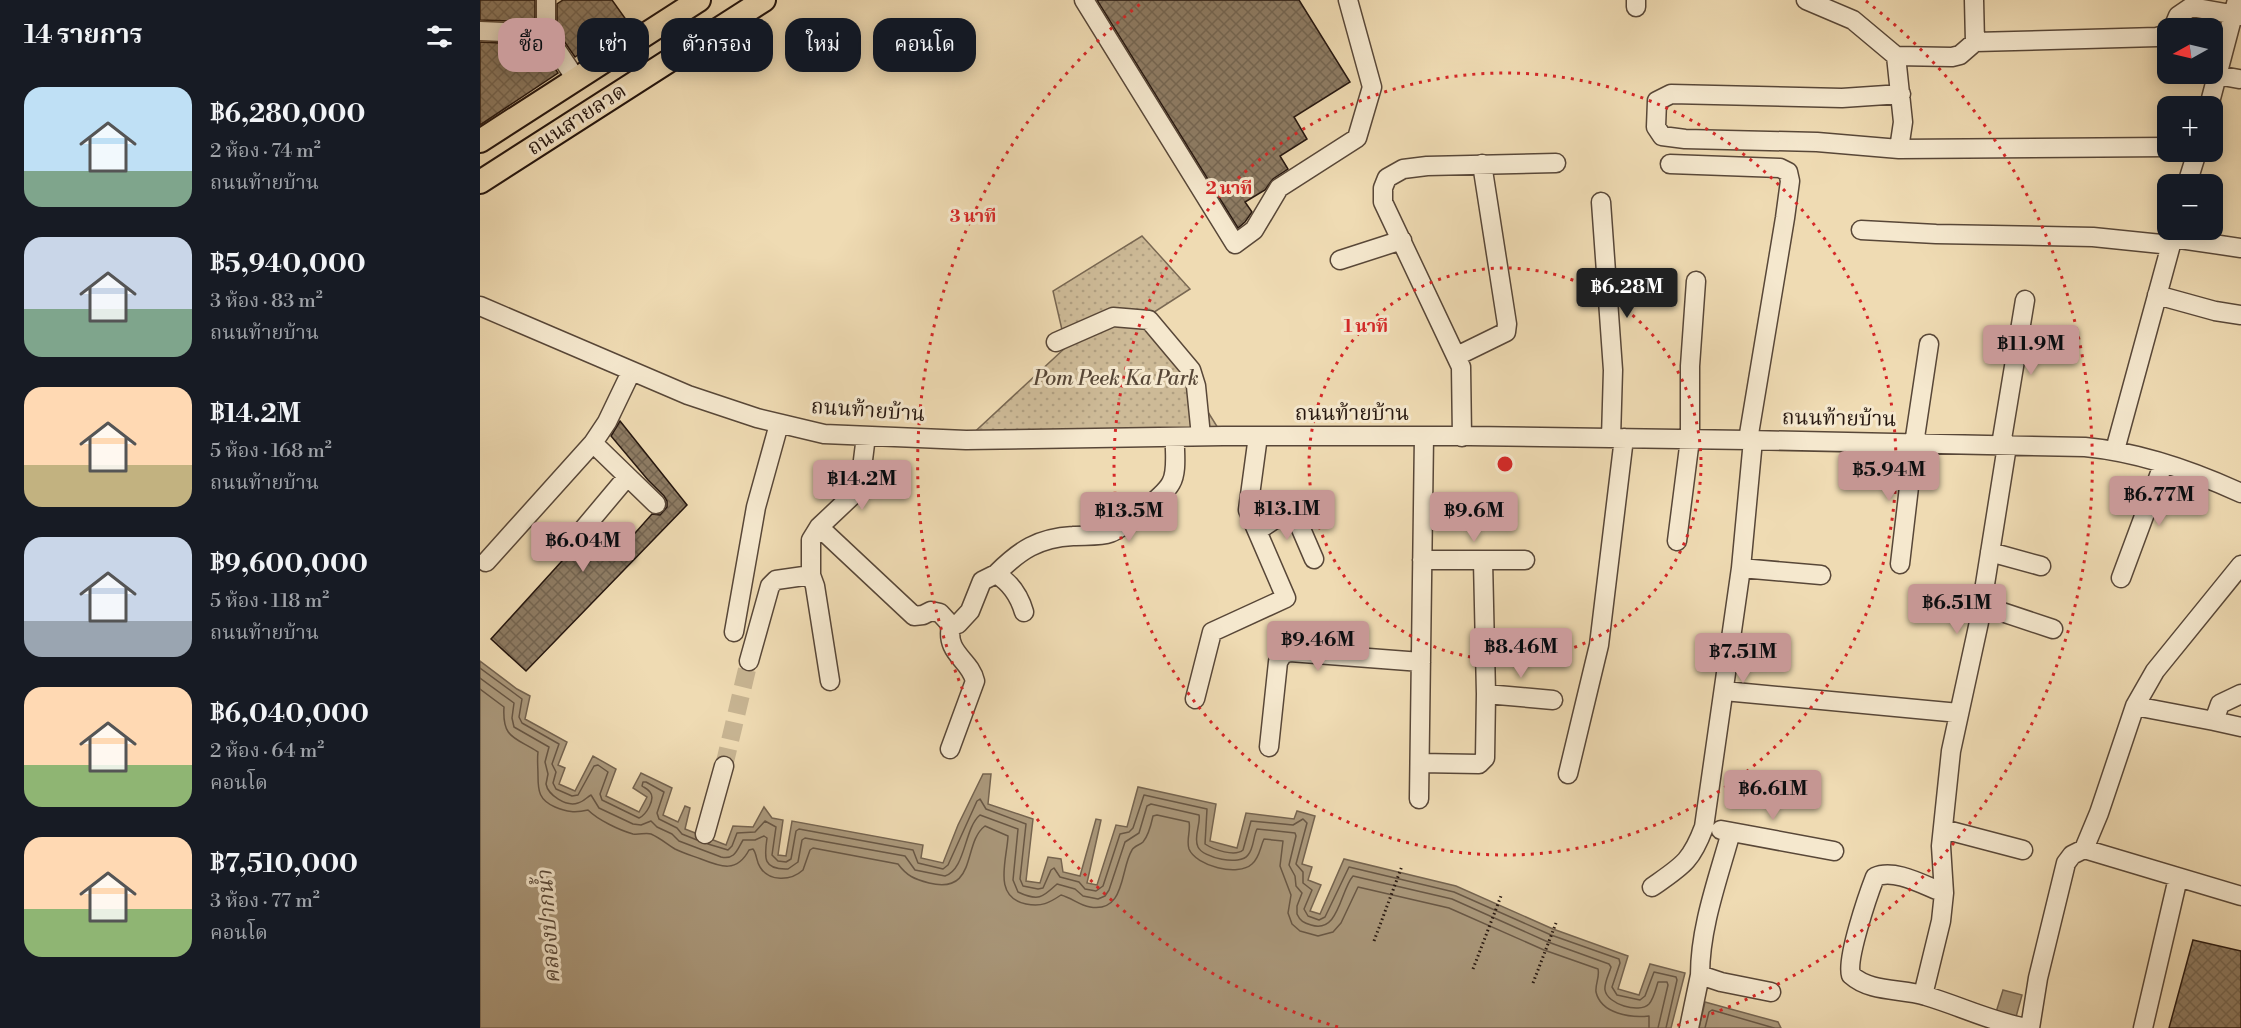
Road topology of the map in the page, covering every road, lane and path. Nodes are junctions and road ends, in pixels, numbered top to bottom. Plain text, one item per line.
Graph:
1 (546, 0) edge
2 (699, 0) edge
3 (764, 0) edge
4 (1083, 0) edge
5 (1348, 0) edge
6 (1806, 0) edge
7 (1974, 0) edge
8 (2191, 4) edge
9 (2237, 10) edge
10 (546, 18) edge
11 (2177, 18) edge
12 (480, 31) edge
13 (498, 32) edge
14 (2157, 37) edge
15 (1975, 42) junction
16 (1896, 56) junction
17 (2223, 56) edge
18 (565, 62) edge
19 (2223, 76) edge
20 (576, 79) junction
21 (2239, 79) dead end
22 (1901, 94) junction
23 (480, 141) edge
24 (2157, 147) edge
25 (1899, 149) junction
26 (1556, 163) dead end
27 (1482, 164) junction
28 (1670, 164) dead end
29 (480, 182) edge
30 (1601, 202) dead end
31 (1861, 230) dead end
32 (2157, 237) edge
33 (1402, 240) junction
34 (2172, 240) edge
35 (2192, 240) edge
36 (2241, 248) edge
37 (1340, 260) dead end
38 (1696, 281) dead end
39 (2157, 296) junction
40 (2025, 300) dead end
41 (480, 306) edge
42 (2241, 315) edge
43 (1056, 342) dead end
44 (1929, 344) dead end
45 (1457, 356) junction
46 (631, 372) junction
47 (779, 424) junction
48 (866, 436) junction
49 (1201, 436) junction
50 (1258, 436) junction
51 (1424, 436) junction
52 (1462, 436) junction
53 (1175, 437) junction
54 (1617, 438) junction
55 (1690, 439) junction
56 (1750, 440) junction
57 (593, 443) junction
58 (1914, 444) junction
59 (2004, 446) junction
60 (2115, 450) junction
61 (2163, 465) junction
62 (627, 477) junction
63 (2235, 490) edge
64 (656, 504) dead end
65 (819, 527) junction
66 (1257, 531) junction
67 (575, 539) dead end
68 (1677, 541) dead end
69 (1990, 552) junction
70 (1314, 559) dead end
71 (1422, 560) junction
72 (1525, 560) dead end
73 (1483, 561) junction
74 (486, 562) dead end
75 (1900, 564) dead end
76 (2241, 565) edge
77 (2041, 566) dead end
78 (1741, 568) junction
79 (996, 574) junction
80 (811, 575) junction
81 (1821, 575) dead end
82 (2121, 578) dead end
83 (1981, 605) junction
84 (1024, 612) dead end
85 (951, 625) junction
86 (2054, 629) dead end
87 (734, 632) dead end
88 (749, 661) tunnel mouth
89 (1421, 662) junction
90 (830, 681) dead end
91 (1724, 691) junction
92 (1486, 694) junction
93 (2241, 694) edge
94 (1195, 699) dead end
95 (1554, 699) dead end
96 (2135, 706) junction
97 (1959, 713) junction
98 (2214, 721) junction
99 (2241, 728) edge
100 (1269, 747) dead end
101 (950, 748) dead end
102 (1420, 764) junction
103 (724, 766) tunnel mouth
104 (1568, 774) dead end
105 (1419, 799) dead end
106 (1704, 827) junction
107 (1943, 829) junction
108 (1731, 832) junction
109 (705, 834) dead end
110 (2084, 849) junction
111 (2023, 850) dead end
112 (1834, 852) dead end
113 (1402, 866) dead end
114 (2178, 878) junction
115 (1652, 887) dead end
116 (1944, 893) junction
117 (1501, 896) dead end
118 (2241, 896) edge
119 (1556, 923) dead end
120 (1374, 941) dead end
121 (1473, 969) dead end
122 (1700, 975) junction
123 (1533, 983) dead end
124 (1771, 992) dead end
125 (1923, 994) junction
126 (1689, 1028) edge
127 (2026, 1028) edge
128 (2144, 1028) edge

1 - 10 street
2 - 20 main road, ถนนสายลวด
3 - 29 main road, ถนนสายลวด
4 - 5 street
6 - 16 street
7 - 15 street
8 - 9 street
8 - 11 street
9 - 17 street
12 - 13 street
14 - 15 street
15 - 16 street
16 - 22 street
18 - 20 street
19 - 21 street
20 - 23 main road, ถนนสายลวด
22 - 25 street
22 - 25 street
24 - 25 street
26 - 27 street
27 - 33 street
27 - 45 street
28 - 56 street
30 - 54 street
31 - 32 street
33 - 37 street
33 - 45 street
34 - 39 street
35 - 36 street
38 - 55 street
39 - 42 street
39 - 60 street
40 - 59 street
41 - 46 street, ถนนท้ายบ้าน
43 - 49 street
44 - 58 street
45 - 52 street
46 - 47 street, ถนนท้ายบ้าน
46 - 57 street
47 - 48 street, ถนนท้ายบ้าน
47 - 87 street
48 - 53 street, ถนนท้ายบ้าน
48 - 65 street
49 - 50 street, ถนนท้ายบ้าน
49 - 53 street, ถนนท้ายบ้าน
50 - 51 street, ถนนท้ายบ้าน
50 - 66 street
51 - 52 street, ถนนท้ายบ้าน
51 - 71 street
52 - 54 street, ถนนท้ายบ้าน
53 - 79 street
54 - 55 street, ถนนท้ายบ้าน
54 - 104 street
55 - 56 street, ถนนท้ายบ้าน
55 - 68 street
56 - 58 street, ถนนท้ายบ้าน
56 - 78 street
57 - 62 street
57 - 74 street
58 - 59 street, ถนนท้ายบ้าน
58 - 75 street
59 - 60 street, ถนนท้ายบ้าน
59 - 69 street
60 - 61 street, ถนนท้ายบ้าน
61 - 63 street, ถนนท้ายบ้าน
61 - 82 street
62 - 64 street
62 - 67 street
65 - 80 street
65 - 85 street
66 - 70 street
66 - 94 street
69 - 77 street
69 - 83 street
71 - 73 street
71 - 89 street
72 - 73 street
73 - 92 street
76 - 96 street
78 - 81 street
78 - 91 street
79 - 84 street
79 - 85 street
80 - 88 street
80 - 90 street
83 - 86 street
83 - 97 street
85 - 101 street
89 - 100 street
89 - 102 street
91 - 97 street
91 - 106 street
92 - 95 street
92 - 102 street
93 - 98 street
96 - 98 street
96 - 110 street
97 - 107 street
98 - 99 street
102 - 105 street
103 - 109 street
106 - 108 street
106 - 115 street
107 - 111 street
107 - 116 street
108 - 112 street
108 - 122 street
110 - 114 street
110 - 127 street
113 - 120 path
114 - 118 street
114 - 128 street
116 - 125 street
116 - 125 street
117 - 121 path
119 - 123 path
122 - 124 street
122 - 126 street
125 - 127 street

